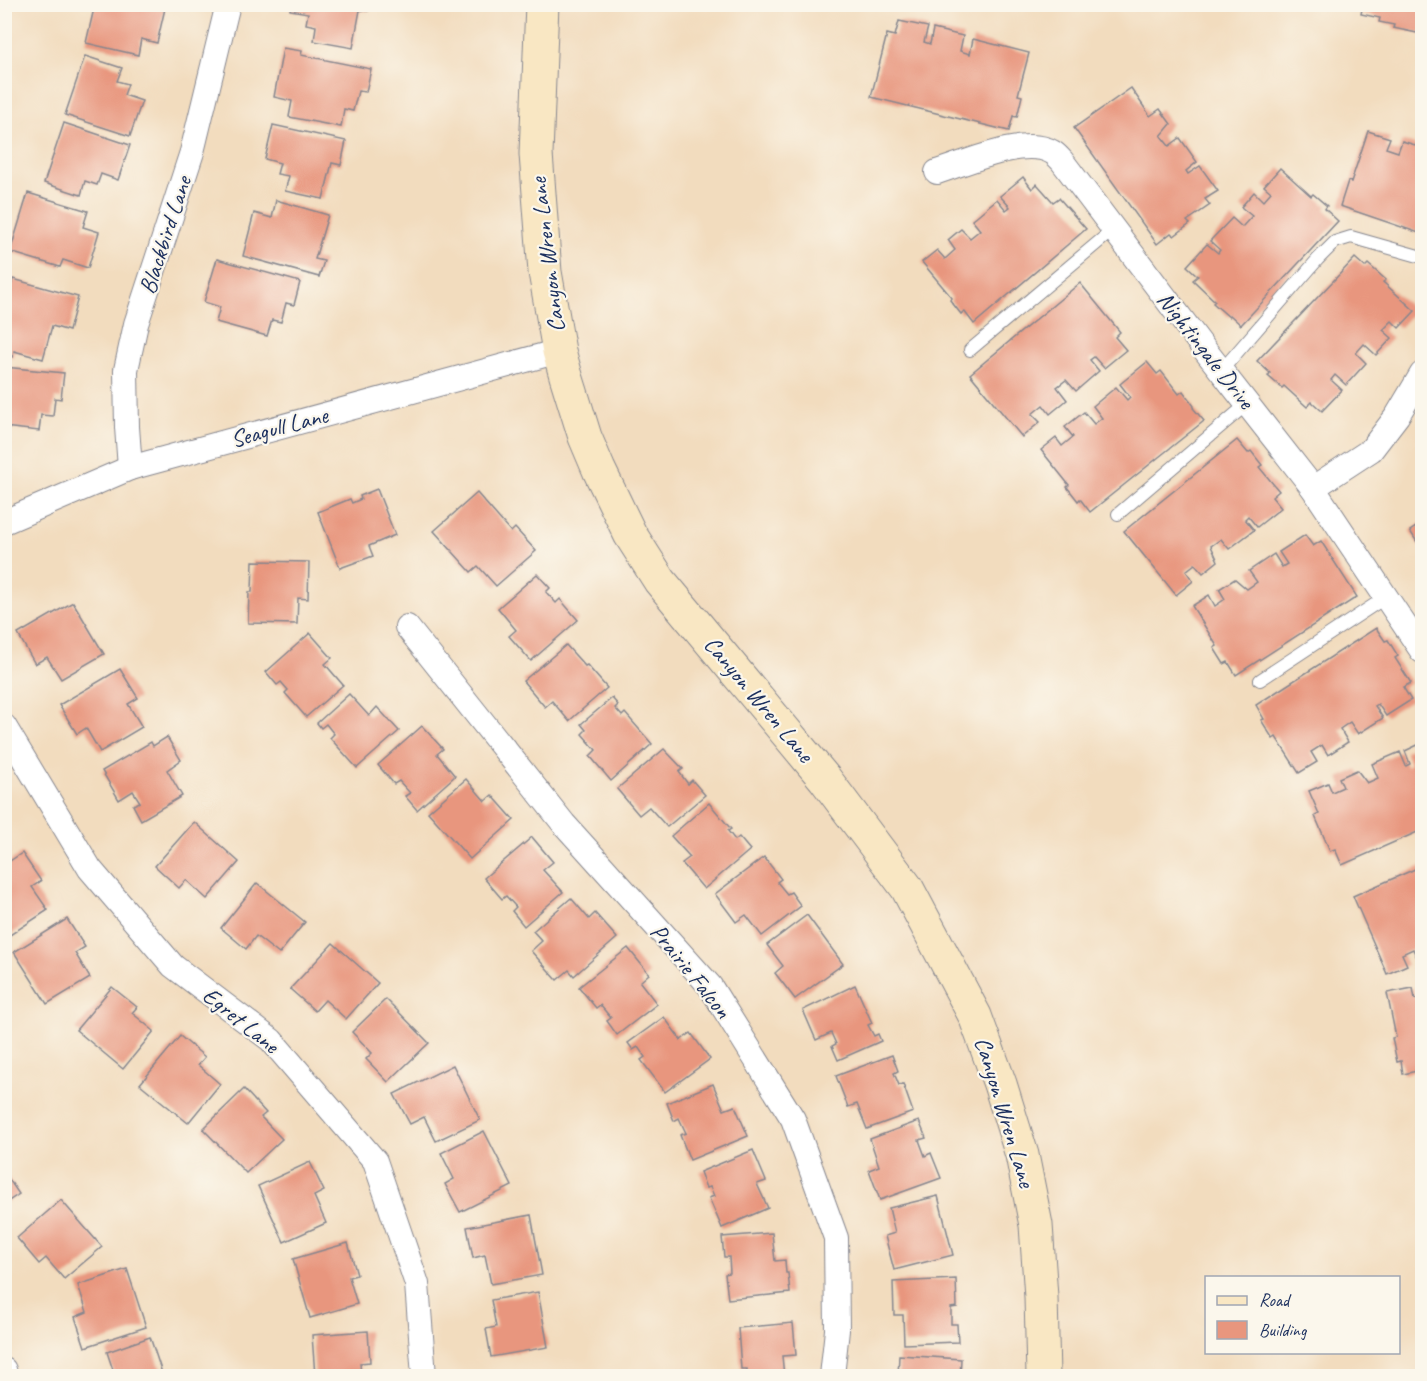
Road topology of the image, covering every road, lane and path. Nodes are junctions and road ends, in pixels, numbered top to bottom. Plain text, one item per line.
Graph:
1 (228, 4) edge
2 (542, 4) edge
3 (937, 172) dead end
4 (1114, 229) junction
5 (1422, 257) edge
6 (970, 350) dead end
7 (559, 351) junction
8 (1221, 371) junction
9 (1422, 374) edge
10 (1247, 404) junction
11 (130, 468) junction
12 (1313, 488) junction
13 (1118, 514) dead end
14 (4, 522) edge
15 (1386, 597) junction
16 (407, 627) dead end
17 (1422, 651) edge
18 (1260, 680) dead end
19 (4, 726) edge
20 (4, 1370) edge
21 (6, 1377) edge
22 (424, 1377) edge
23 (832, 1377) edge
24 (1043, 1377) edge

1 - 11 street, Blackbird Lane
2 - 7 street, Canyon Wren Lane
3 - 4 street, Nightingale Drive
4 - 6 lane
4 - 8 street, Nightingale Drive
5 - 8 lane
7 - 11 street, Seagull Lane
7 - 24 street, Canyon Wren Lane
8 - 10 street, Nightingale Drive
9 - 12 street
10 - 12 street, Nightingale Drive
10 - 13 lane
11 - 14 street, Seagull Lane
12 - 15 street, Nightingale Drive
15 - 17 street, Nightingale Drive
15 - 18 lane
16 - 23 street, Prairie Falcon
19 - 22 street, Egret Lane
20 - 21 street

